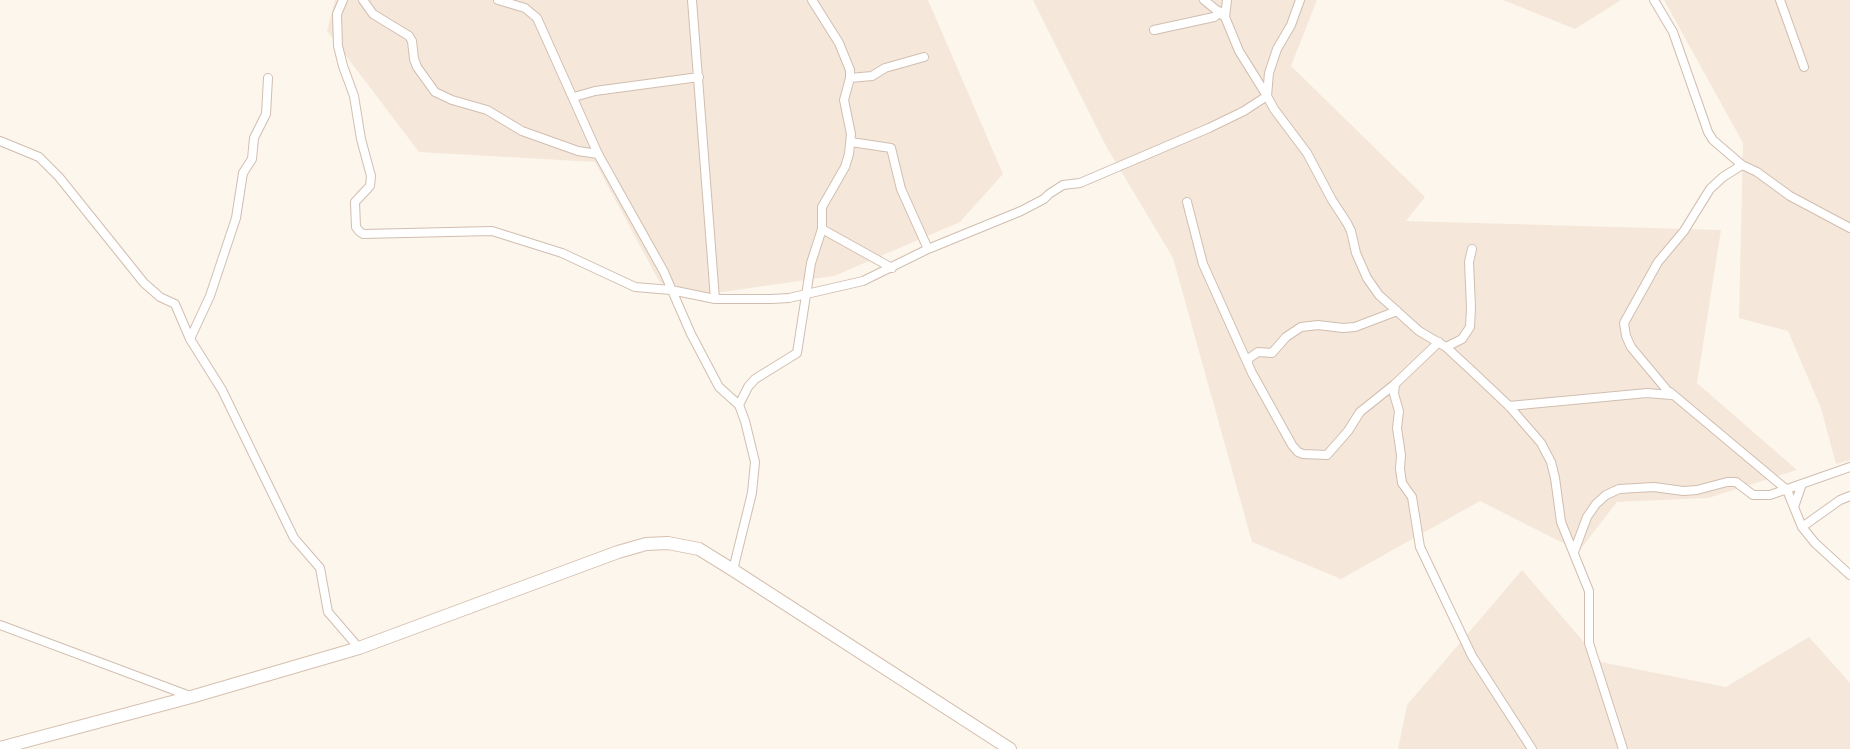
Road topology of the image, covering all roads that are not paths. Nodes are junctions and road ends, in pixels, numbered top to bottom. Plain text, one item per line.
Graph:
1 (343, 0) edge
2 (363, 0) edge
3 (498, 0) edge
4 (692, 0) edge
5 (812, 0) edge
6 (1204, 0) edge
7 (1227, 0) edge
8 (1300, 0) edge
9 (1654, 0) edge
10 (1780, 0) edge
11 (1222, 14) junction
12 (1154, 30) dead end
13 (924, 57) dead end
14 (1804, 67) dead end
15 (699, 77) junction
16 (268, 78) dead end
17 (850, 78) junction
18 (1267, 96) junction
19 (574, 97) junction
20 (0, 141) edge
21 (851, 142) junction
22 (598, 154) junction
23 (1742, 165) junction
24 (1187, 202) dead end
25 (1850, 228) edge
26 (822, 229) junction
27 (928, 249) junction
28 (1472, 249) dead end
29 (892, 268) junction
30 (671, 290) junction
31 (807, 294) junction
32 (715, 299) junction
33 (1397, 311) junction
34 (190, 339) junction
35 (1442, 344) junction
36 (1248, 364) junction
37 (1395, 384) junction
38 (1671, 395) junction
39 (739, 405) junction
40 (1509, 406) junction
41 (1850, 467) edge
42 (1802, 484) junction
43 (1787, 490) junction
44 (1850, 495) edge
45 (1794, 507) junction
46 (1802, 526) junction
47 (1574, 552) junction
48 (733, 570) junction
49 (1850, 575) edge
50 (0, 625) edge
51 (359, 648) junction
52 (190, 697) junction
53 (1, 749) edge
54 (1011, 749) edge
55 (1532, 749) edge
56 (1623, 749) edge

1 - 30 street
2 - 22 street
3 - 19 street
4 - 15 street
5 - 17 street
6 - 11 street
7 - 11 street
8 - 18 street
9 - 23 street
10 - 14 street
11 - 12 street
11 - 18 street
13 - 17 street
15 - 19 street
15 - 32 street
16 - 34 street
17 - 21 street
18 - 27 street
18 - 33 street
19 - 22 street
20 - 34 street
21 - 26 street
21 - 27 street
22 - 30 street
23 - 25 street
23 - 38 street
24 - 36 street
26 - 29 street
26 - 31 street
27 - 29 street
28 - 35 street
29 - 31 street
30 - 32 street
30 - 39 street
31 - 32 street
31 - 39 street
33 - 35 street
33 - 36 street
34 - 51 street
35 - 37 street
35 - 40 street
36 - 37 street
37 - 55 street
38 - 40 street
38 - 43 street
39 - 48 street
40 - 47 street
41 - 42 street
42 - 43 street
42 - 45 street
43 - 45 street
43 - 47 street
44 - 46 street
45 - 46 street
46 - 49 street
47 - 56 street
48 - 51 street
48 - 54 street
50 - 52 street
51 - 52 street
52 - 53 street

